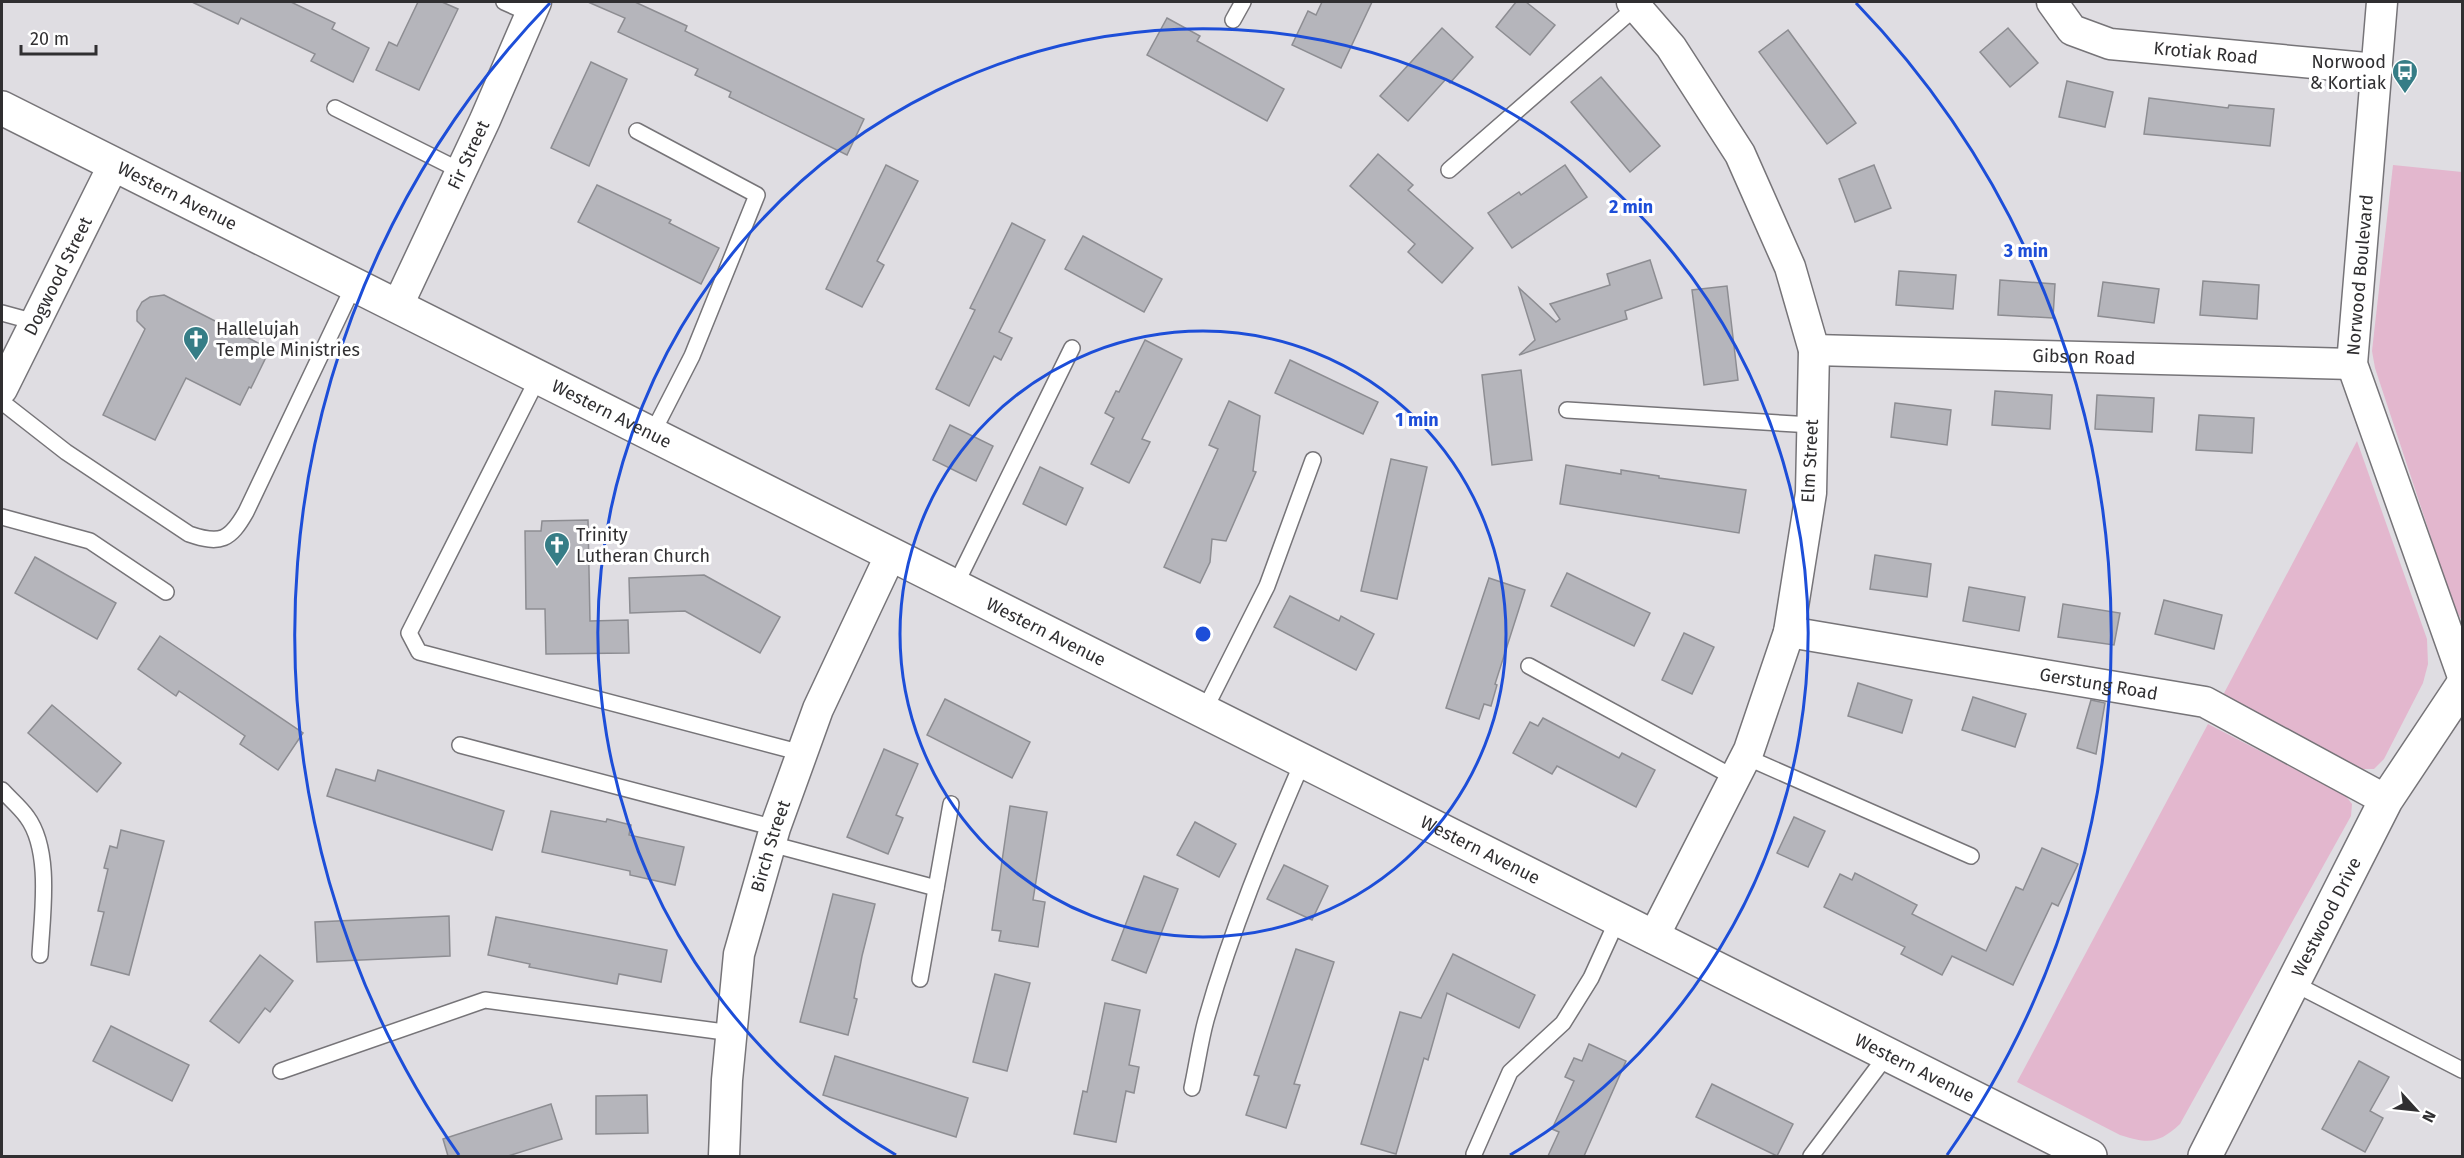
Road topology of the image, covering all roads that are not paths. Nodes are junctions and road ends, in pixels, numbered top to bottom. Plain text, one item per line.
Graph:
1 (1243, 2) edge
2 (2052, 2) edge
3 (2382, 2) edge
4 (1634, 4) edge
5 (523, 6) edge
6 (1233, 20) dead end
7 (2377, 69) junction
8 (2, 108) edge
9 (335, 108) dead end
10 (638, 131) dead end
11 (114, 164) junction
12 (1449, 170) dead end
13 (462, 171) junction
14 (354, 285) junction
15 (397, 307) junction
16 (2, 313) edge
17 (35, 322) junction
18 (1072, 348) dead end
19 (1814, 350) junction
20 (2352, 364) junction
21 (538, 378) junction
22 (2, 389) edge
23 (2, 402) edge
24 (1567, 410) dead end
25 (1812, 425) junction
26 (652, 434) junction
27 (1313, 460) dead end
28 (2, 518) edge
29 (891, 554) junction
30 (955, 586) junction
31 (166, 592) dead end
32 (1789, 632) junction
33 (1529, 666) dead end
34 (2463, 674) edge
35 (2463, 686) edge
36 (1204, 711) junction
37 (460, 745) dead end
38 (802, 753) junction
39 (1303, 761) junction
40 (1741, 767) junction
41 (2, 790) edge
42 (2386, 800) junction
43 (951, 804) dead end
44 (773, 836) junction
45 (1971, 856) dead end
46 (936, 888) junction
47 (1617, 921) junction
48 (1653, 938) junction
49 (40, 955) dead end
50 (920, 979) dead end
51 (2293, 983) junction
52 (732, 1033) junction
53 (1887, 1055) junction
54 (2463, 1070) edge
55 (281, 1071) dead end
56 (1192, 1088) dead end
57 (1474, 1154) dead end
58 (724, 1156) edge
59 (1811, 1156) edge
60 (2090, 1156) edge
61 (2205, 1156) edge

1 - 6 lane
2 - 7 street, Krotiak Road
3 - 7 street, Norwood Boulevard
4 - 12 lane
4 - 19 street, Elm Street
5 - 13 street, Fir Street
7 - 20 street, Norwood Boulevard
8 - 11 main road, Western Avenue
9 - 13 lane
10 - 26 lane
11 - 14 main road, Western Avenue
11 - 17 street, Dogwood Street
13 - 15 street, Fir Street
14 - 15 main road, Western Avenue
14 - 23 lane
15 - 21 main road, Western Avenue
16 - 17 lane
17 - 22 street, Dogwood Street
18 - 30 lane
19 - 20 street, Gibson Road
19 - 25 street, Elm Street
20 - 34 street, Norwood Boulevard
21 - 26 main road, Western Avenue
21 - 38 lane
24 - 25 lane
25 - 32 street, Elm Street
26 - 29 main road, Western Avenue
27 - 36 lane
28 - 31 lane
29 - 30 main road, Western Avenue
29 - 38 street, Birch Street
30 - 36 main road, Western Avenue
32 - 40 street, Elm Street
32 - 42 street, Gerstung Road
33 - 40 lane
35 - 42 main road, Westwood Drive
36 - 39 main road, Western Avenue
37 - 44 lane
38 - 44 street, Birch Street
39 - 47 main road, Western Avenue
39 - 56 lane
40 - 45 lane
40 - 48 street, Elm Street
41 - 49 lane
42 - 51 main road, Westwood Drive
43 - 46 lane
44 - 46 lane
44 - 52 street, Birch Street
46 - 50 lane
47 - 48 main road, Western Avenue
47 - 57 lane
48 - 53 main road, Western Avenue
51 - 54 lane
51 - 61 main road, Westwood Drive
52 - 55 lane
52 - 58 street, Birch Street
53 - 59 lane
53 - 60 main road, Western Avenue

